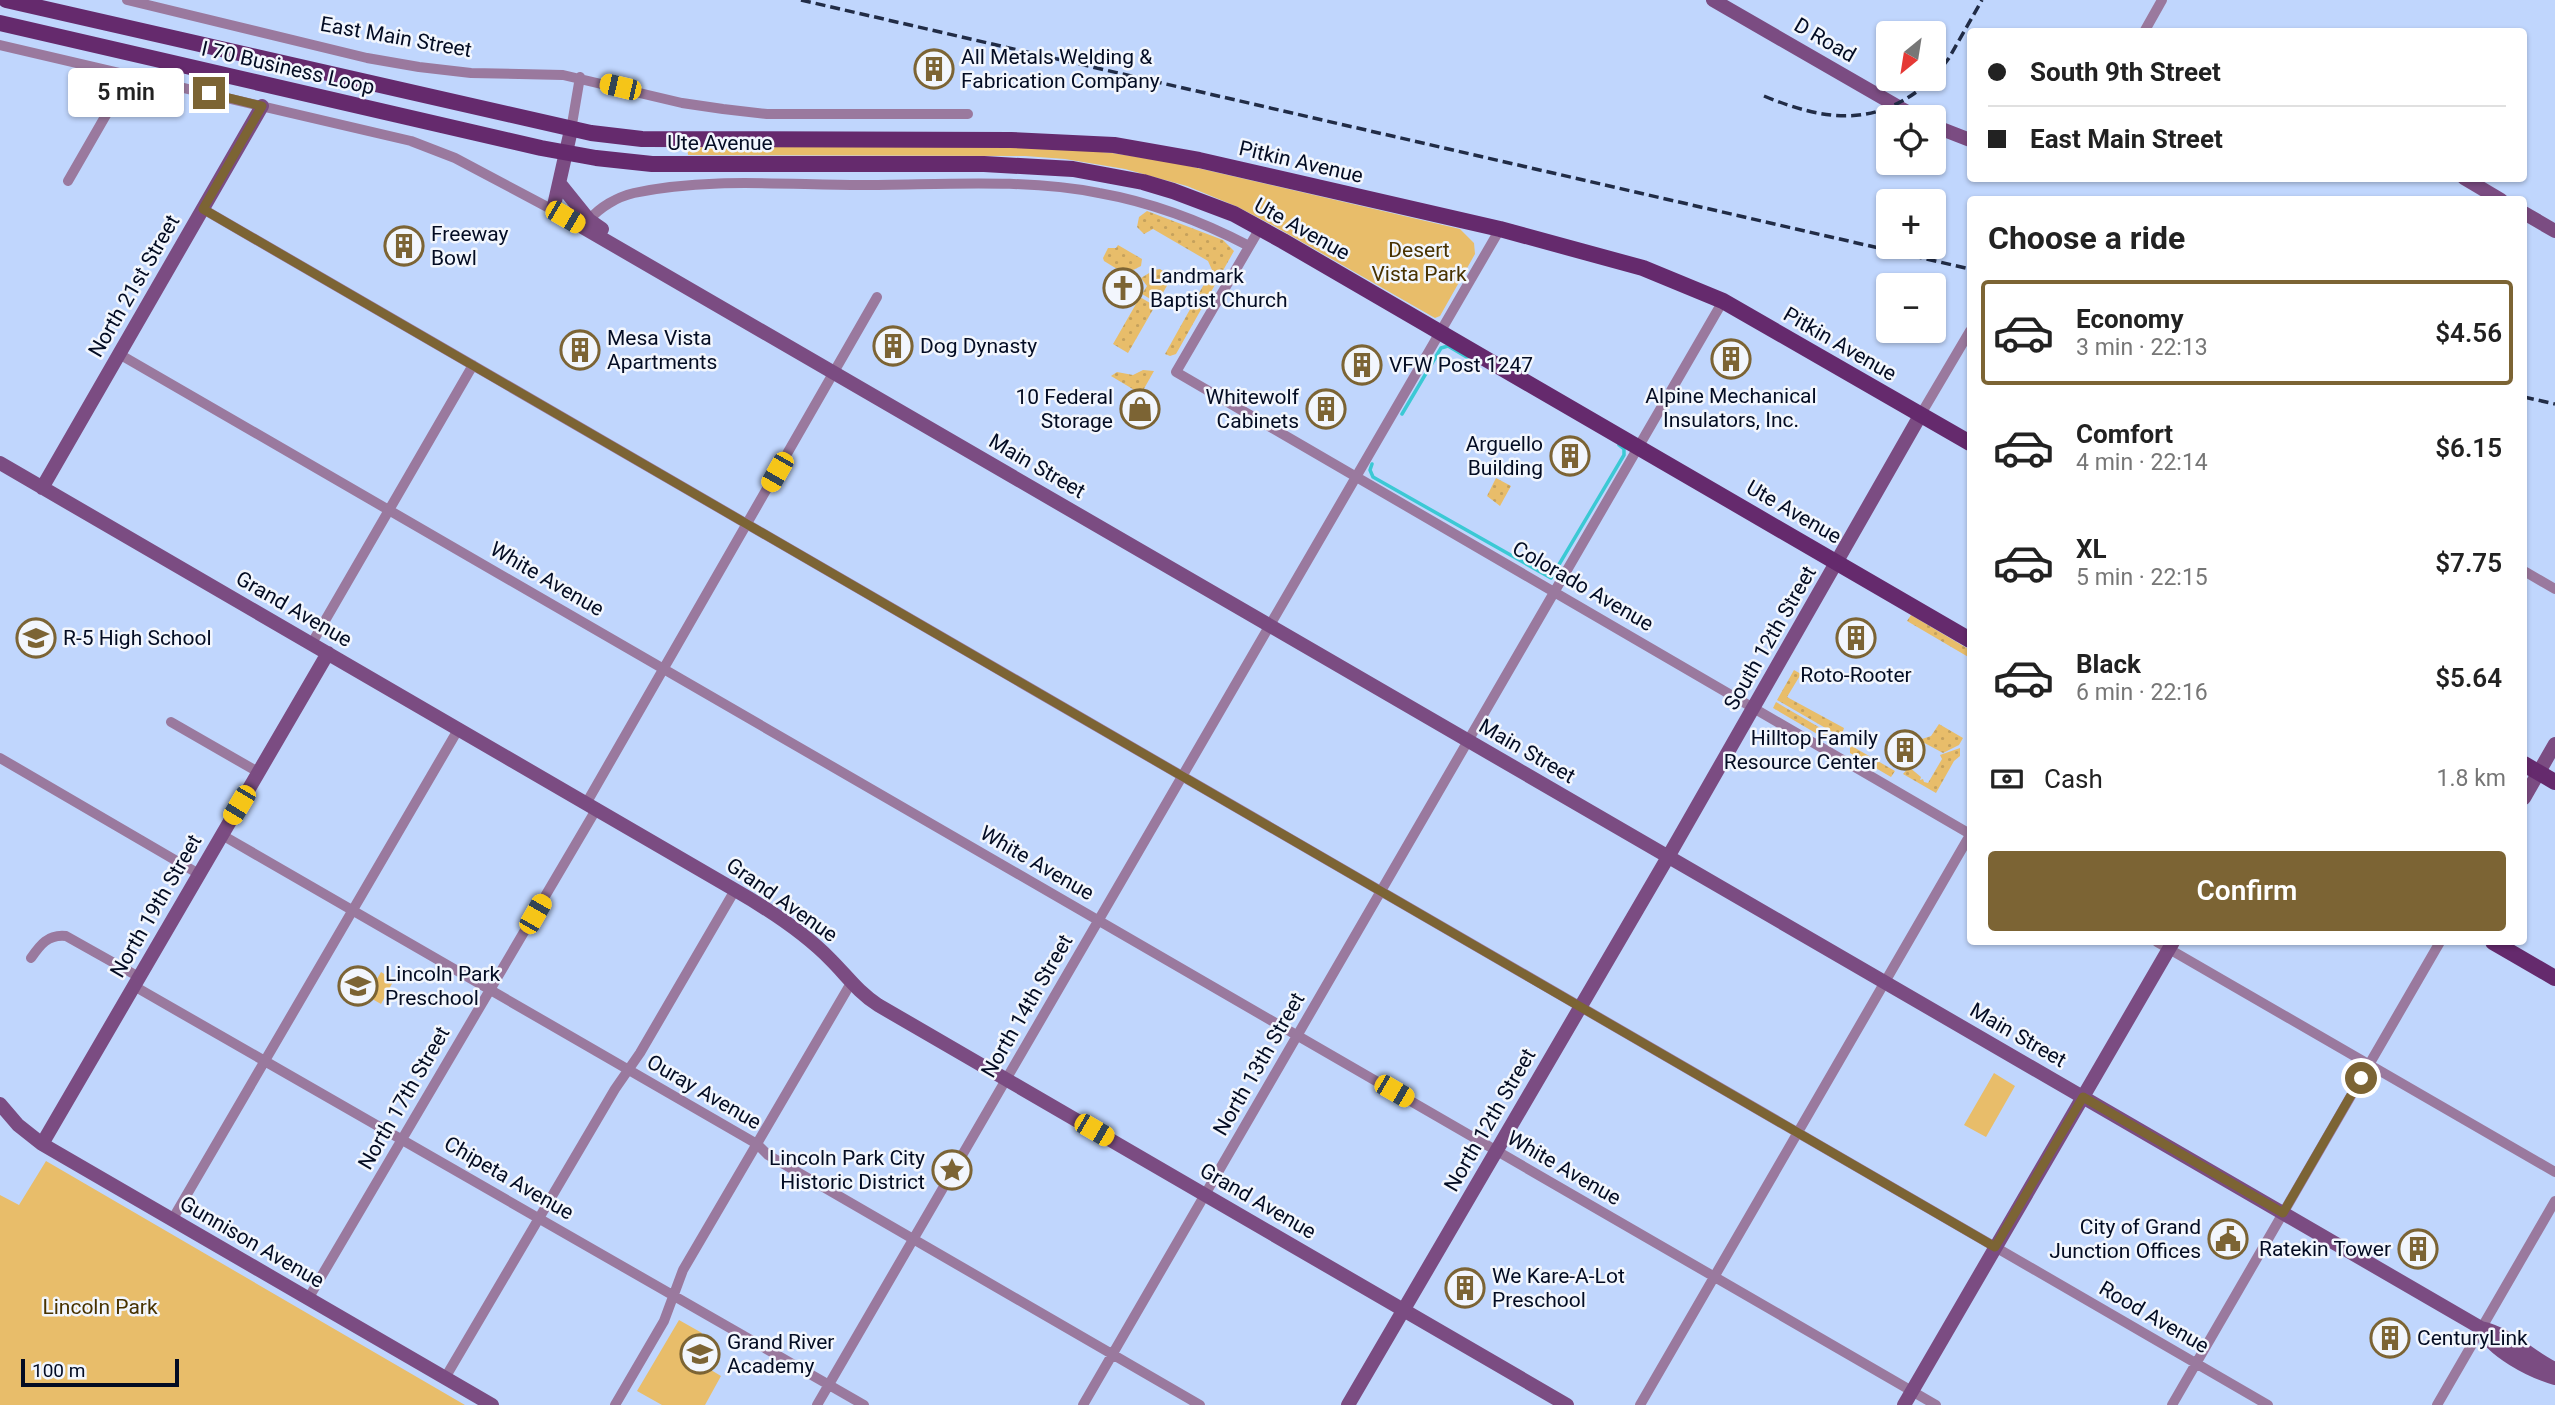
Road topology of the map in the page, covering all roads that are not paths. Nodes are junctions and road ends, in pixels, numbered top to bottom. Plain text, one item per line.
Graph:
1 (6, 0) edge
2 (127, 0) edge
3 (1713, 0) edge
4 (2162, 0) edge
5 (0, 23) edge
6 (2146, 28) edge
7 (0, 46) edge
8 (129, 75) junction
9 (580, 78) junction
10 (1895, 105) edge
11 (262, 106) junction
12 (968, 114) dead end
13 (571, 130) junction
14 (1946, 131) edge
15 (1967, 139) edge
16 (566, 153) junction
17 (68, 181) dead end
18 (2471, 182) edge
19 (560, 184) junction
20 (2494, 196) edge
21 (203, 209) junction
22 (553, 210) junction
23 (2527, 215) edge
24 (589, 220) junction
25 (1260, 228) junction
26 (1500, 229) junction
27 (2555, 231) edge
28 (1249, 246) junction
29 (671, 278) junction
30 (877, 297) dead end
31 (1723, 301) junction
32 (1440, 332) junction
33 (1967, 336) edge
34 (120, 354) junction
35 (472, 365) junction
36 (834, 373) junction
37 (1921, 414) junction
38 (1967, 441) edge
39 (1639, 447) junction
40 (0, 463) edge
41 (1356, 477) junction
42 (42, 488) junction
43 (389, 509) junction
44 (747, 524) junction
45 (1838, 562) junction
46 (2527, 573) edge
47 (2555, 589) edge
48 (1556, 593) junction
49 (1270, 625) junction
50 (1967, 638) edge
51 (312, 643) junction
52 (328, 653) junction
53 (664, 668) junction
54 (1753, 708) junction
55 (171, 722) dead end
56 (459, 728) junction
57 (1469, 742) junction
58 (2555, 744) edge
59 (1, 760) edge
60 (2527, 766) edge
61 (258, 772) junction
62 (2539, 772) junction
63 (1183, 776) junction
64 (2555, 782) edge
65 (2527, 793) edge
66 (592, 805) junction
67 (1967, 833) edge
68 (222, 835) junction
69 (1967, 840) edge
70 (1668, 857) junction
71 (198, 874) junction
72 (735, 890) junction
73 (1382, 891) junction
74 (353, 911) junction
75 (1099, 920) junction
76 (2166, 945) edge
77 (2169, 945) edge
78 (2438, 945) edge
79 (2498, 945) edge
80 (31, 958) dead end
81 (2555, 978) edge
82 (137, 982) junction
83 (1885, 982) junction
84 (851, 983) junction
85 (490, 990) junction
86 (1580, 1007) junction
87 (1298, 1036) junction
88 (266, 1061) junction
89 (2369, 1065) junction
90 (629, 1071) junction
91 (1007, 1080) junction
92 (2083, 1097) junction
93 (0, 1104) edge
94 (1798, 1132) junction
95 (403, 1139) junction
96 (42, 1144) junction
97 (757, 1144) junction
98 (1497, 1151) junction
99 (2555, 1172) edge
100 (1205, 1195) junction
101 (2555, 1200) edge
102 (2283, 1213) junction
103 (540, 1218) junction
104 (172, 1220) junction
105 (914, 1239) junction
106 (1995, 1247) junction
107 (1714, 1276) junction
108 (674, 1295) junction
109 (308, 1299) junction
110 (1404, 1310) junction
111 (2481, 1328) junction
112 (1113, 1354) junction
113 (2196, 1363) junction
114 (2555, 1369) edge
115 (445, 1378) junction
116 (2555, 1378) edge
117 (829, 1385) junction
118 (1912, 1391) junction
119 (492, 1405) edge
120 (615, 1405) edge
121 (817, 1405) edge
122 (864, 1405) edge
123 (1083, 1405) edge
124 (1200, 1405) edge
125 (1348, 1405) edge
126 (1567, 1405) edge
127 (1640, 1405) edge
128 (1904, 1405) edge
129 (1936, 1405) edge
130 (2172, 1405) edge
131 (2268, 1405) edge
132 (2437, 1405) edge

1 - 13 main road, I 70 Business Loop
2 - 9 street, East Main Street
3 - 10 street, D Road
4 - 6 street
5 - 16 main road, I 70 Business Loop
7 - 8 street
8 - 11 street
8 - 17 street
9 - 12 street, East Main Street
9 - 13 street
11 - 21 street, North 21st Street
11 - 22 street
13 - 16 street
13 - 26 main road, Pitkin Avenue
14 - 15 street
16 - 19 street
16 - 25 main road, Ute Avenue
18 - 20 street
19 - 22 street
19 - 24 street
21 - 34 street, North 21st Street
21 - 35 street, Rood Avenue
22 - 29 street, Main Street
23 - 27 street
24 - 28 street
24 - 29 street
25 - 28 street
25 - 32 main road, Ute Avenue
26 - 31 main road, Pitkin Avenue
26 - 32 street, North 14th Street
28 - 41 street, Colorado Avenue
29 - 36 street, Main Street
30 - 36 street, North 17th Street
31 - 37 main road, Pitkin Avenue
31 - 39 street, North 13th Street
32 - 39 main road, Ute Avenue
32 - 41 street, North 14th Street
33 - 37 street, South 12th Street
34 - 42 street, North 21st Street
34 - 43 street, White Avenue
35 - 43 street
35 - 44 street, Rood Avenue
36 - 44 street, North 17th Street
36 - 49 street, Main Street
37 - 38 main road, Pitkin Avenue
37 - 45 street, South 12th Street
39 - 45 main road, Ute Avenue
39 - 48 street, North 13th Street
40 - 42 street, Grand Avenue
41 - 48 street, Colorado Avenue
41 - 49 street, North 14th Street
42 - 51 street, Grand Avenue
43 - 51 street
43 - 53 street, White Avenue
44 - 53 street, North 17th Street
44 - 63 street, Rood Avenue
45 - 50 main road, Ute Avenue
45 - 54 street, South 12th Street
46 - 47 street
48 - 54 street, Colorado Avenue
48 - 57 street, North 13th Street
49 - 57 street, Main Street
49 - 63 street, North 14th Street
51 - 52 street, Grand Avenue
52 - 56 street, Grand Avenue
52 - 61 street, North 19th Street
53 - 66 street, North 17th Street
53 - 75 street, White Avenue
54 - 67 street, Colorado Avenue
54 - 70 street, South 12th Street
55 - 61 street
56 - 66 street, Grand Avenue
56 - 74 street
57 - 70 street, Main Street
57 - 73 street, North 13th Street
58 - 62 street
59 - 71 street
60 - 62 main road
61 - 68 street, North 19th Street
62 - 64 main road
62 - 65 street
63 - 73 street, Rood Avenue
63 - 75 street, North 14th Street
66 - 72 street, Grand Avenue
66 - 85 street, North 17th Street
68 - 71 street, North 19th Street
68 - 74 street, Ouray Avenue
69 - 83 street
70 - 83 street, Main Street
70 - 86 street, North 12th Street
71 - 82 street, North 19th Street
72 - 84 street, Grand Avenue
72 - 90 street
73 - 86 street, Rood Avenue
73 - 87 street, North 13th Street
74 - 85 street, Ouray Avenue
74 - 88 street
75 - 87 street, White Avenue
75 - 91 street, North 14th Street
76 - 92 street
77 - 89 street
78 - 89 street
79 - 81 main road
80 - 82 street, Chipeta Avenue
82 - 88 street, Chipeta Avenue
82 - 96 street, North 19th Street
83 - 92 street, Main Street
83 - 94 street
84 - 91 street, Grand Avenue
84 - 97 street
85 - 90 street, Ouray Avenue
85 - 95 street, North 17th Street
86 - 94 street, Rood Avenue
86 - 98 street, North 12th Street
87 - 98 street, White Avenue
87 - 100 street, North 13th Street
88 - 95 street, Chipeta Avenue
88 - 104 street
89 - 99 street
89 - 102 street
90 - 97 street, Ouray Avenue
90 - 103 street
91 - 100 street, Grand Avenue
91 - 105 street, North 14th Street
92 - 102 street, Main Street
92 - 106 street
93 - 96 street, Gunnison Avenue
94 - 106 street, Rood Avenue
94 - 107 street
95 - 103 street, Chipeta Avenue
95 - 109 street, North 17th Street
96 - 104 street, Gunnison Avenue
97 - 105 street, Ouray Avenue
97 - 108 street
98 - 107 street, White Avenue
98 - 110 street, North 12th Street
100 - 110 street, Grand Avenue
100 - 112 street, North 13th Street
101 - 111 street
102 - 111 street, Main Street
102 - 113 street
103 - 108 street, Chipeta Avenue
103 - 115 street
104 - 109 street, Gunnison Avenue
105 - 112 street, Ouray Avenue
105 - 117 street, North 14th Street
106 - 113 street, Rood Avenue
106 - 118 street
107 - 118 street, White Avenue
107 - 127 street
108 - 117 street, Chipeta Avenue
108 - 120 street
109 - 115 street, Gunnison Avenue
110 - 125 street, North 12th Street
110 - 126 street, Grand Avenue
111 - 114 street, Main Street
111 - 116 street, Main Street
111 - 132 street
112 - 123 street, North 13th Street
112 - 124 street, Ouray Avenue
113 - 130 street
113 - 131 street, Rood Avenue
115 - 119 street, Gunnison Avenue
117 - 121 street, North 14th Street
117 - 122 street, Chipeta Avenue
118 - 128 street
118 - 129 street, White Avenue

